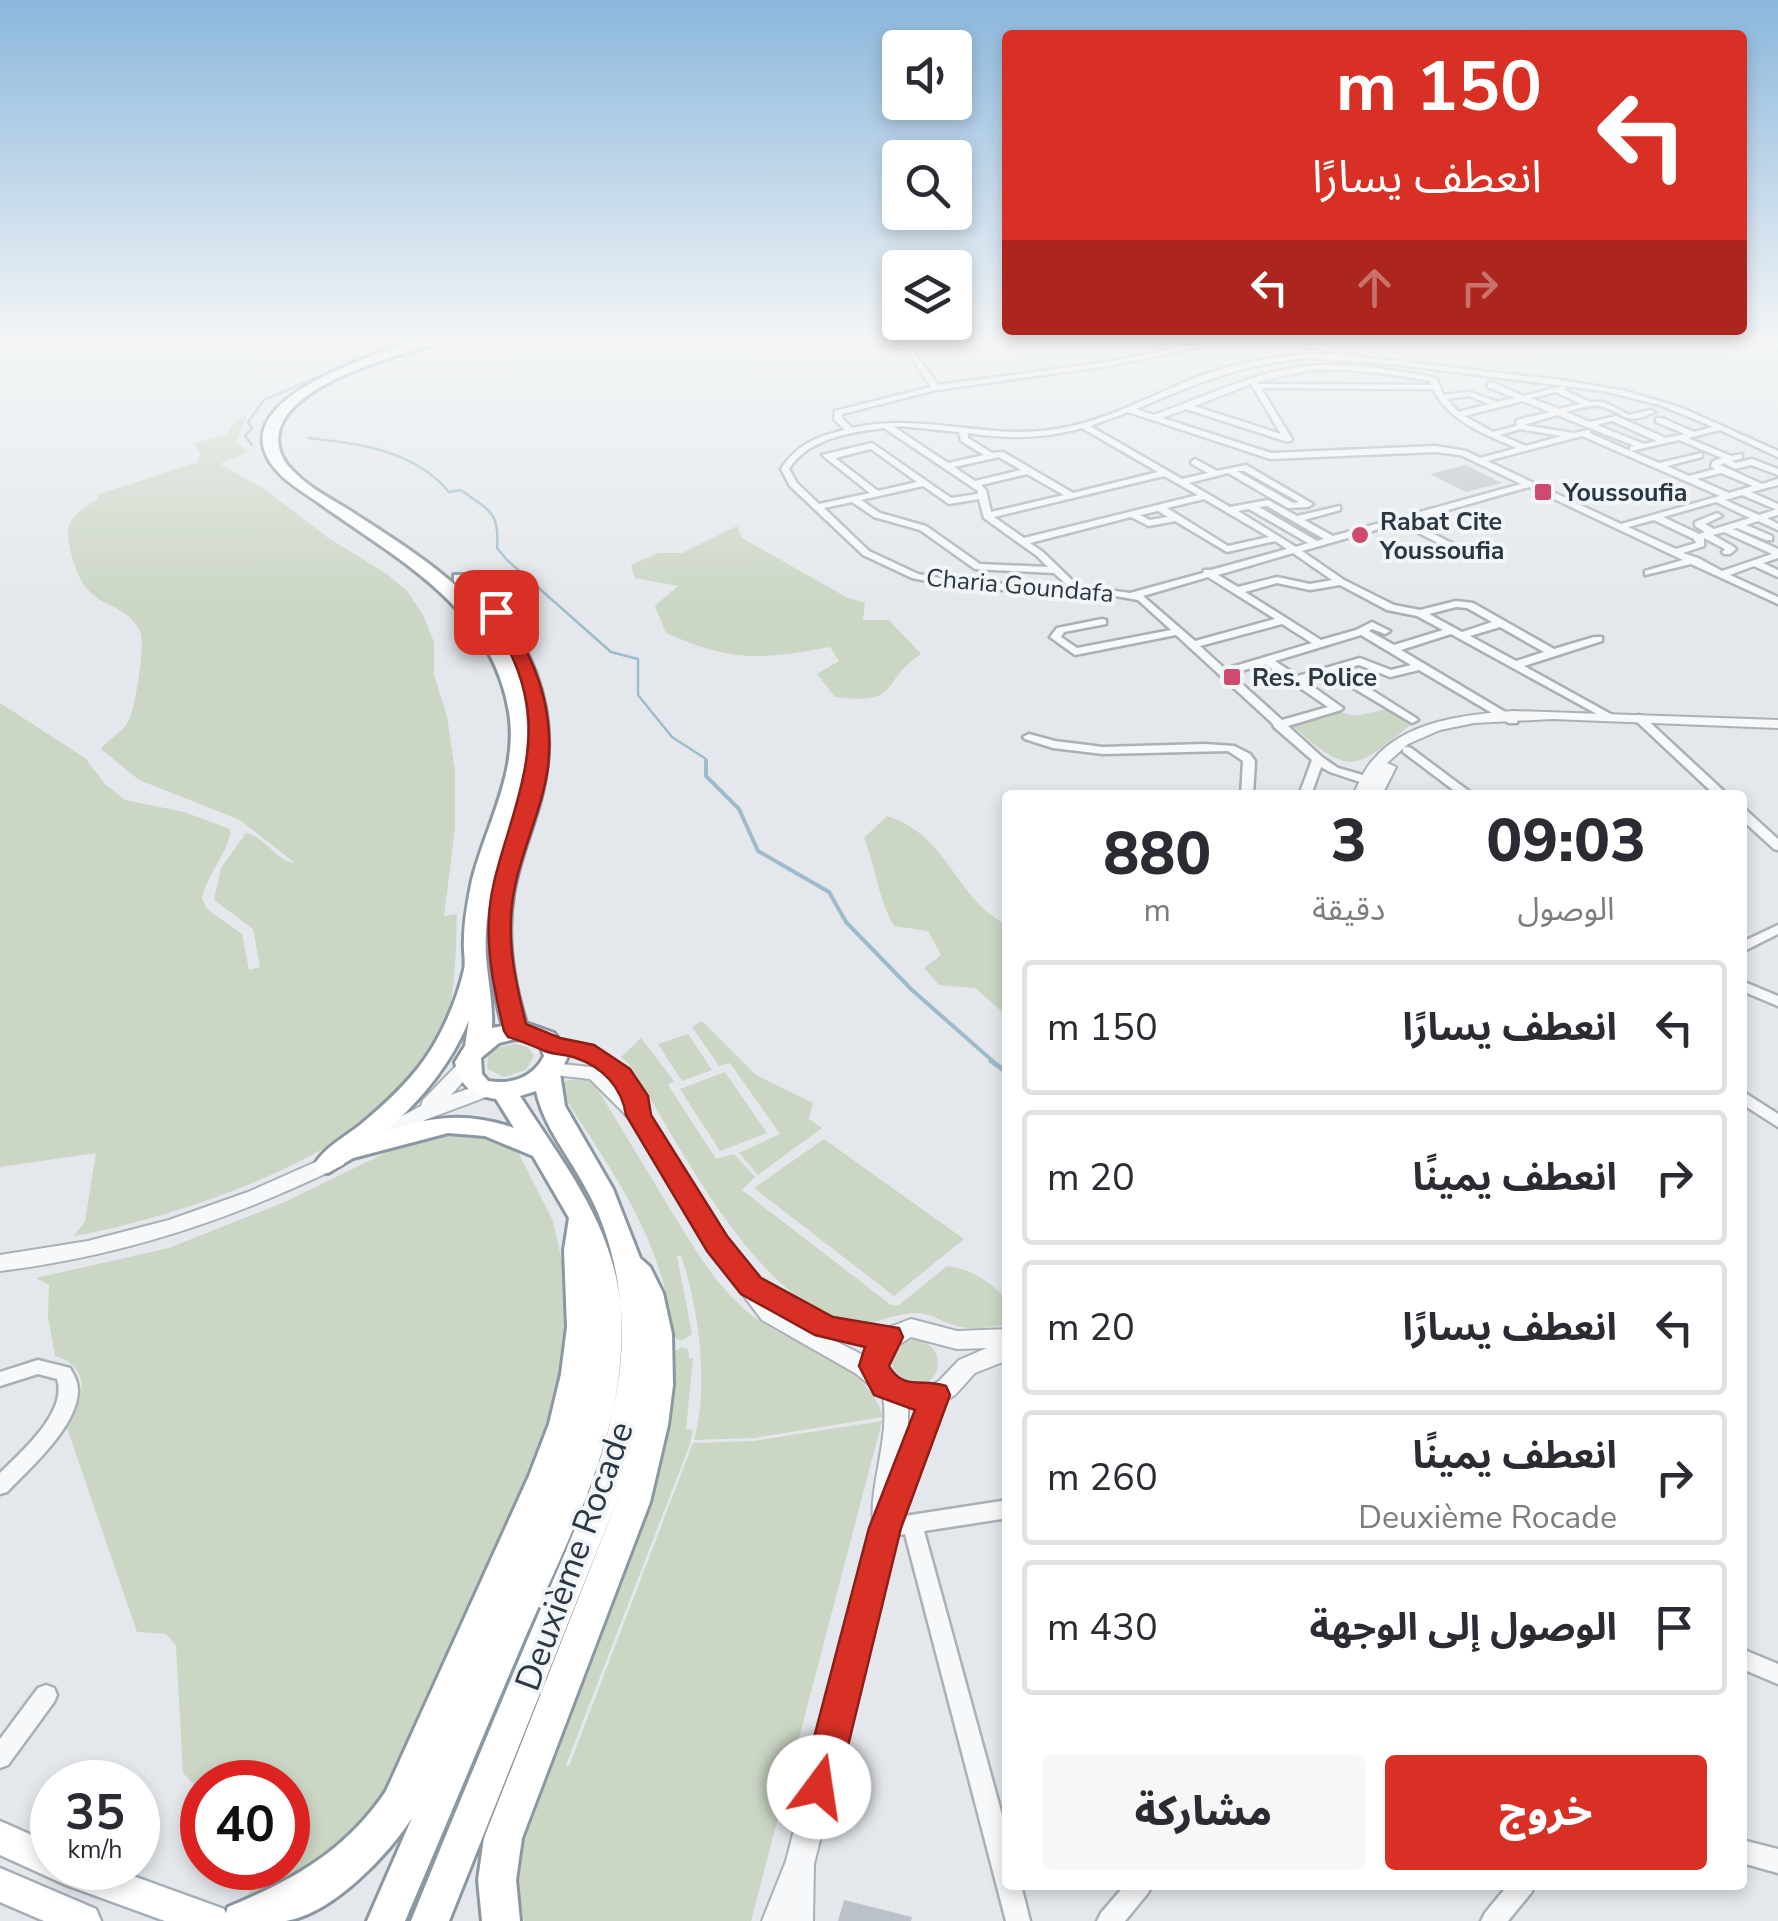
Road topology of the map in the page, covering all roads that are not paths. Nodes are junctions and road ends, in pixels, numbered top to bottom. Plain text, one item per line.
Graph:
1 (274, 428) edge
2 (288, 428) edge
3 (847, 428) edge
4 (877, 428) edge
5 (889, 428) edge
6 (944, 428) edge
7 (1071, 428) edge
8 (1089, 428) edge
9 (1182, 428) edge
10 (1255, 428) edge
11 (1282, 428) edge
12 (1482, 428) edge
13 (1518, 428) edge
14 (1522, 428) edge
15 (1593, 428) edge
16 (1643, 428) edge
17 (1675, 428) edge
18 (1720, 428) joint
19 (1590, 429) junction
20 (962, 430) junction
21 (852, 432) junction
22 (1494, 434) junction
23 (1694, 434) junction
24 (1570, 436) junction
25 (1288, 438) junction
26 (1679, 438) junction
27 (1749, 440) junction
28 (1666, 441) junction
29 (808, 444) junction
30 (1645, 446) junction
31 (1524, 448) junction
32 (1623, 451) junction
33 (1712, 451) junction
34 (1778, 454) edge
35 (1684, 455) junction
36 (990, 456) junction
37 (828, 457) junction
38 (1300, 457) junction
39 (1481, 460) junction
40 (1196, 462) dead end
41 (1728, 462) junction
42 (1752, 462) junction
43 (948, 466) junction
44 (1658, 466) junction
45 (1027, 470) junction
46 (1229, 470) junction
47 (1778, 472) edge
48 (1166, 473) junction
49 (1216, 474) junction
50 (1754, 474) dead end
51 (1688, 480) junction
52 (1182, 482) junction
53 (925, 483) junction
54 (974, 484) junction
55 (1530, 484) junction
56 (1772, 485) edge
57 (1742, 492) junction
58 (877, 494) junction
59 (1070, 495) junction
60 (984, 496) junction
61 (1206, 496) junction
62 (1723, 498) junction
63 (855, 500) junction
64 (1248, 506) junction
65 (818, 507) junction
66 (1160, 508) junction
67 (1337, 508) dead end
68 (1229, 510) junction
69 (1778, 510) edge
70 (1133, 515) junction
71 (987, 516) junction
72 (1717, 516) dead end
73 (1656, 517) junction
74 (1175, 518) junction
75 (1756, 518) junction
76 (1296, 519) junction
77 (1399, 520) junction
78 (1737, 524) junction
79 (1308, 526) junction
80 (1622, 526) junction
81 (1778, 526) edge
82 (1292, 530) junction
83 (1711, 533) junction
84 (1272, 537) junction
85 (1329, 538) junction
86 (1770, 538) dead end
87 (1024, 542) junction
88 (1313, 542) junction
89 (1288, 550) junction
90 (1462, 552) dead end
91 (1677, 552) junction
92 (1726, 552) dead end
93 (1778, 554) edge
94 (1694, 560) junction
95 (1754, 563) junction
96 (1057, 570) junction
97 (1207, 572) junction
98 (1648, 573) dead end
99 (1722, 574) junction
100 (1778, 574) edge
101 (1341, 582) junction
102 (1075, 588) junction
103 (1235, 591) junction
104 (1134, 595) junction
105 (1777, 599) edge
106 (1420, 613) junction
107 (1281, 621) junction
108 (1102, 622) dead end
109 (1501, 622) junction
110 (1176, 630) junction
111 (1360, 630) junction
112 (1385, 631) dead end
113 (1458, 632) junction
114 (1598, 639) dead end
115 (1319, 643) junction
116 (1192, 646) junction
117 (1393, 649) junction
118 (1552, 653) junction
119 (1266, 660) junction
120 (1515, 665) junction
121 (1420, 666) junction
122 (1332, 670) junction
123 (1223, 673) junction
124 (1298, 680) junction
125 (1610, 717) junction
126 (1508, 718) junction
127 (1412, 720) dead end
128 (1642, 722) junction
129 (1278, 725) junction
130 (1778, 727) edge
131 (1029, 737) dead end
132 (1407, 750) junction
133 (1318, 760) junction
134 (1370, 789) edge
135 (1247, 790) edge
136 (1307, 790) edge
137 (1461, 790) edge
138 (1717, 790) edge
139 (1747, 818) edge
140 (1778, 846) edge
141 (1778, 928) edge
142 (1747, 945) edge
143 (476, 966) junction
144 (1747, 987) edge
145 (1778, 1001) edge
146 (516, 1031) junction
147 (472, 1057) junction
148 (551, 1062) junction
149 (495, 1090) junction
150 (1747, 1100) edge
151 (418, 1115) junction
152 (1778, 1122) edge
153 (540, 1149) junction
154 (354, 1151) junction
155 (328, 1164) junction
156 (582, 1217) junction
157 (627, 1260) junction
158 (0, 1263) edge
159 (751, 1286) junction
160 (888, 1337) junction
161 (1002, 1338) edge
162 (947, 1339) junction
163 (1002, 1354) edge
164 (957, 1373) junction
165 (0, 1379) edge
166 (886, 1385) junction
167 (935, 1395) junction
168 (0, 1486) edge
169 (1002, 1510) edge
170 (898, 1526) junction
171 (1747, 1661) edge
172 (1778, 1674) edge
173 (46, 1695) dead end
174 (0, 1757) edge
175 (0, 1838) edge
176 (30, 1851) edge
177 (1747, 1853) edge
178 (801, 1861) junction
179 (1778, 1862) edge
180 (1002, 1864) edge
181 (0, 1885) edge
182 (127, 1890) edge
183 (1010, 1890) edge
184 (1136, 1890) edge
185 (1519, 1890) edge
186 (84, 1921) edge
187 (212, 1921) edge
188 (242, 1921) edge
189 (386, 1921) edge
190 (430, 1921) edge
191 (501, 1921) edge
192 (778, 1921) edge
193 (798, 1921) edge
194 (1018, 1921) edge
195 (1109, 1921) edge
196 (1493, 1921) edge

1 - 143 highway
2 - 146 highway
3 - 21 street
4 - 21 street
5 - 43 street
6 - 20 street
7 - 20 street
8 - 48 street
9 - 38 street
10 - 25 street
11 - 25 street
12 - 22 street
13 - 22 street
14 - 24 street
15 - 19 street
16 - 28 street
17 - 23 street
18 - 23 street
18 - 27 street
19 - 24 street
19 - 30 street
19 - 32 street
20 - 36 street
21 - 29 street
22 - 31 street
23 - 26 street
24 - 31 street
25 - 38 street
26 - 28 street
26 - 33 street
27 - 33 street
27 - 34 street
28 - 30 street
29 - 37 street
29 - 65 street, Charia Goundafa
30 - 32 street
30 - 35 street
31 - 39 street
32 - 44 street
33 - 41 street
34 - 42 street
35 - 41 street
35 - 44 street
36 - 43 street
36 - 45 street
37 - 53 street
37 - 58 street
38 - 39 street
39 - 55 street
40 - 49 street
41 - 42 street
41 - 50 street
41 - 51 street
41 - 56 street
42 - 47 street
43 - 54 street
44 - 51 street
45 - 54 street
45 - 59 street
46 - 46 street
46 - 49 street
48 - 52 street
48 - 59 street
49 - 52 street
51 - 62 street
52 - 61 street
53 - 58 street
53 - 60 street
54 - 60 street
55 - 77 street
55 - 80 street
56 - 57 street
57 - 62 street
57 - 69 street
58 - 63 street
59 - 71 street
60 - 71 street
61 - 66 street
61 - 68 street
62 - 73 street
62 - 75 street
63 - 65 street
63 - 96 street
64 - 68 street
64 - 76 street
64 - 82 street
65 - 102 street, Charia Goundafa
66 - 70 street
66 - 74 street
67 - 76 street
68 - 84 street
69 - 75 street
70 - 74 street
70 - 87 street
71 - 87 street
72 - 83 street
73 - 80 street
73 - 83 street
74 - 84 street
75 - 78 street
75 - 81 street
76 - 79 street
77 - 85 street
77 - 90 street
78 - 83 street
78 - 86 street
79 - 82 street
79 - 85 street
80 - 91 street
82 - 84 street
82 - 88 street
83 - 91 street
83 - 92 street
83 - 93 street
84 - 89 street
85 - 88 street
87 - 96 street
88 - 89 street
89 - 97 street
89 - 101 street
91 - 94 street
93 - 95 street
94 - 98 street
94 - 99 street
95 - 99 street
95 - 100 street
96 - 102 street
97 - 103 street
97 - 104 street
99 - 105 street
101 - 103 street
101 - 106 street
102 - 104 street, Charia Goundafa
103 - 107 street
104 - 110 street
106 - 109 street
106 - 113 street
107 - 115 street
107 - 116 street
108 - 110 street
109 - 113 street
109 - 118 street
110 - 116 street
111 - 112 street
111 - 115 street
111 - 117 street
113 - 117 street
113 - 120 street
114 - 118 street
115 - 119 street
116 - 123 street
117 - 121 street
118 - 120 street
119 - 123 street
119 - 124 street
120 - 125 street
121 - 122 street
121 - 126 street
122 - 124 street
122 - 127 street
123 - 129 street
124 - 129 street
125 - 126 street
125 - 128 street
126 - 128 street
126 - 132 street
126 - 134 street
128 - 130 street
128 - 138 street
129 - 133 street
131 - 135 street
132 - 134 street
132 - 137 street
133 - 134 street
133 - 136 street
139 - 140 street
141 - 142 street
143 - 147 highway
143 - 155 highway
144 - 145 street
146 - 147 highway
146 - 148 highway
147 - 149 highway
147 - 151 street
148 - 149 highway
148 - 157 highway, Deuxième Rocade
148 - 159 street
149 - 151 street
149 - 153 highway, Deuxième Rocade
150 - 152 street
151 - 154 street
153 - 154 highway
153 - 156 highway, Deuxième Rocade
154 - 155 street
155 - 158 street
156 - 188 highway
156 - 189 highway, Deuxième Rocade
157 - 190 highway, Deuxième Rocade
157 - 191 highway
159 - 160 street
159 - 166 street
160 - 162 street
160 - 166 street
161 - 162 street
162 - 164 street
163 - 164 street
164 - 167 street
165 - 168 street
166 - 167 street
166 - 170 street
167 - 170 street
169 - 170 street
170 - 178 street
170 - 180 street
171 - 172 street
173 - 174 street
175 - 176 main road
177 - 179 street
178 - 192 street
178 - 193 street
181 - 186 main road
182 - 187 main road
183 - 194 street
184 - 195 street
185 - 196 street

